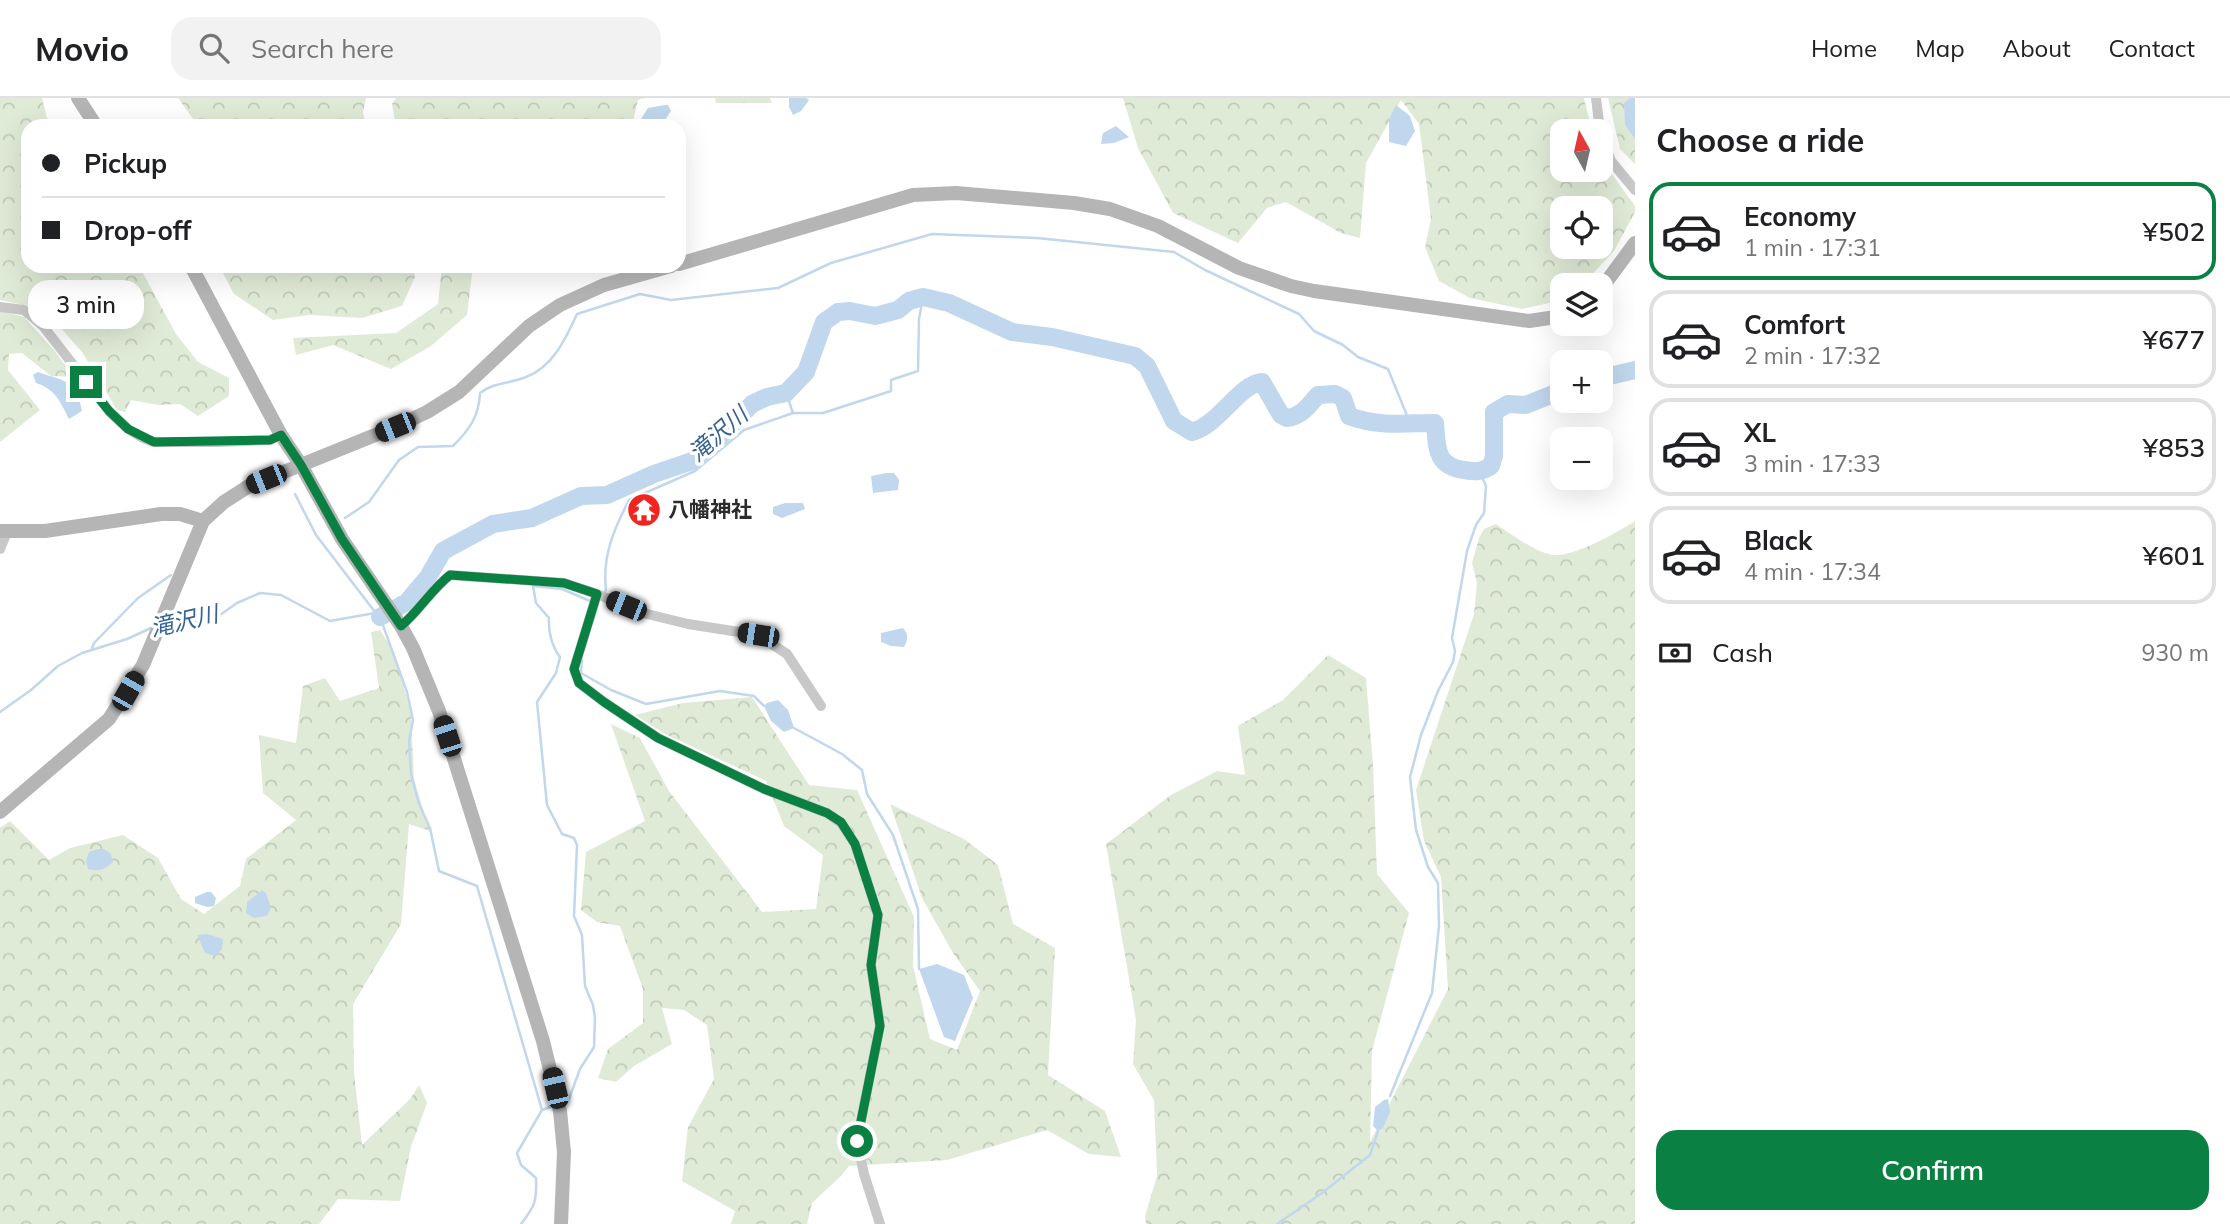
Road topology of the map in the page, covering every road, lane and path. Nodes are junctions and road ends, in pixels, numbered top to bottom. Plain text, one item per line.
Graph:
1 (78, 98) edge
2 (1596, 98) edge
3 (92, 119) edge
4 (1598, 119) edge
5 (1614, 165) edge
6 (1635, 190) edge
7 (1635, 243) edge
8 (686, 262) edge
9 (195, 273) edge
10 (646, 273) edge
11 (1613, 273) edge
12 (0, 307) edge
13 (1550, 318) edge
14 (281, 435) junction
15 (301, 465) junction
16 (203, 521) junction
17 (4, 532) edge
18 (0, 550) edge
19 (597, 594) junction
20 (401, 626) junction
21 (821, 706) dead end
22 (0, 812) edge
23 (561, 1224) edge
24 (880, 1224) edge

1 - 3 street
2 - 4 street
5 - 6 street
7 - 11 street
8 - 13 street
9 - 14 street
10 - 15 street
12 - 14 street
14 - 15 street
15 - 16 street
15 - 20 street
16 - 17 street
16 - 22 street
17 - 18 street
19 - 20 street
19 - 21 street
19 - 24 street
20 - 23 street

